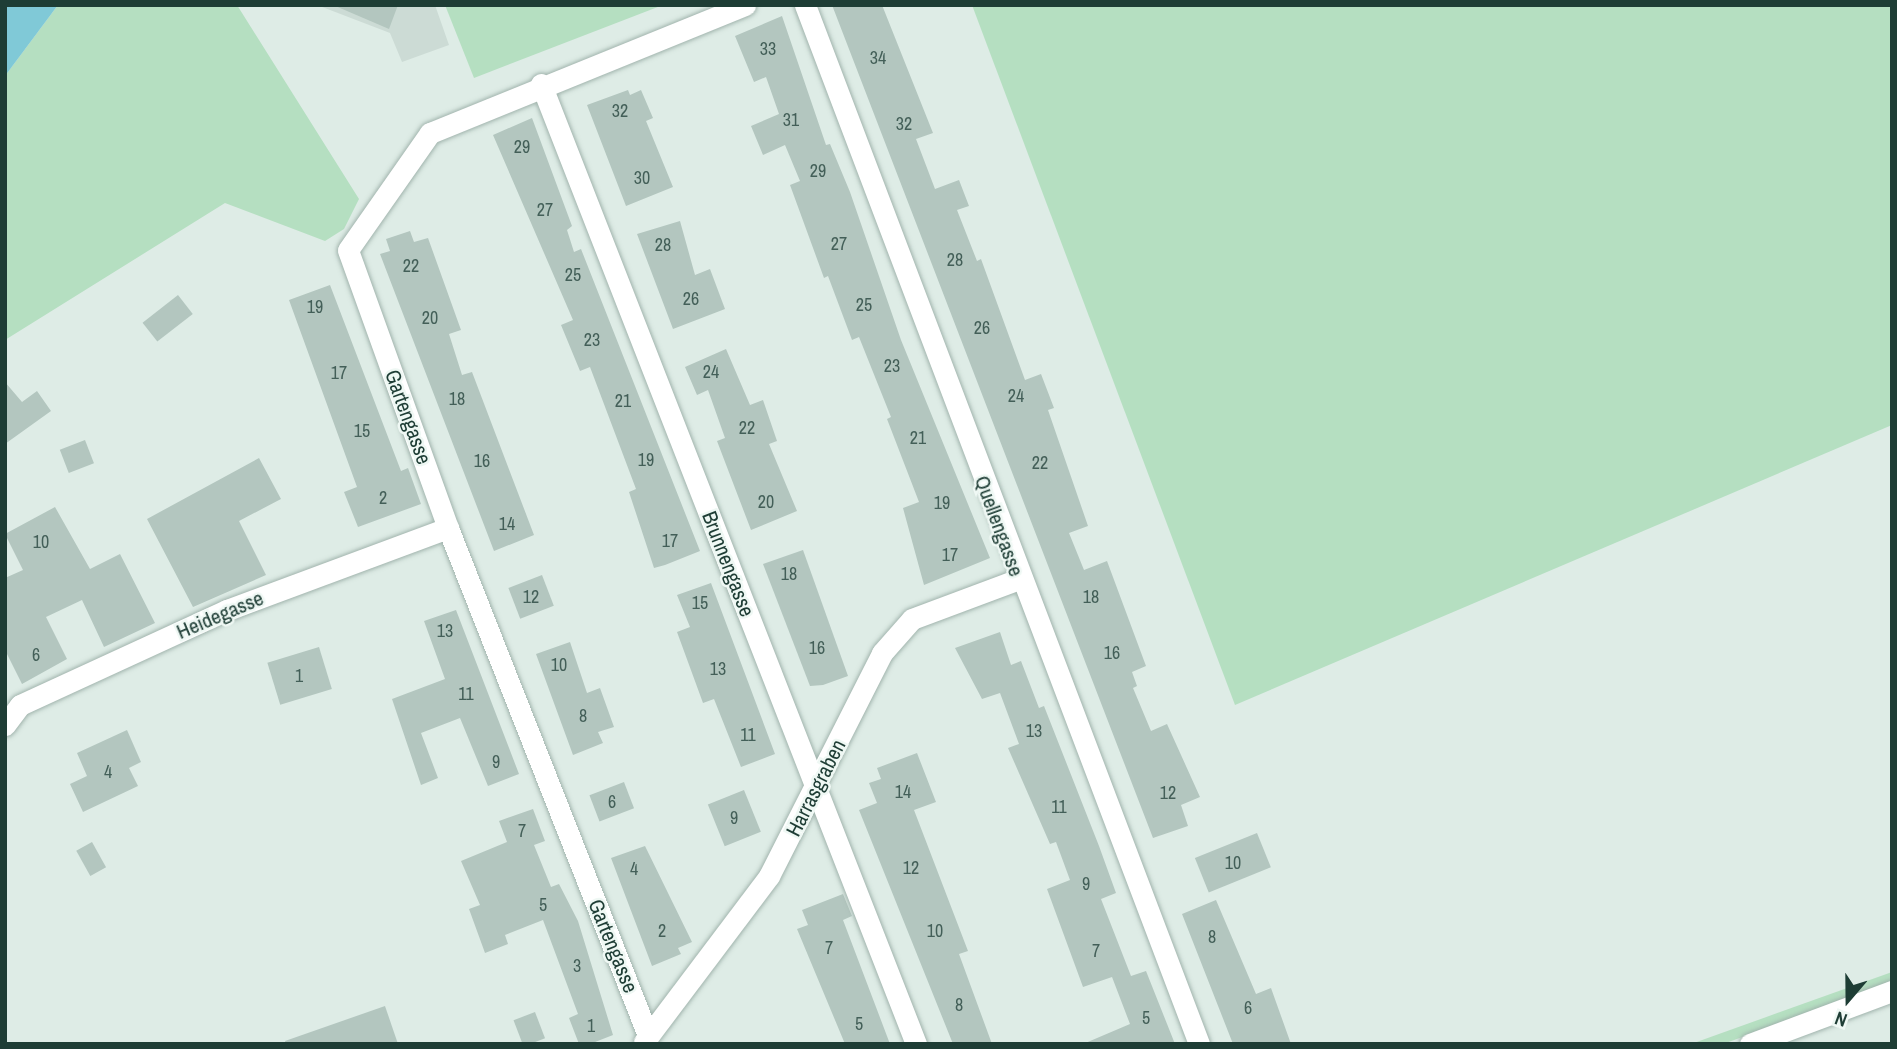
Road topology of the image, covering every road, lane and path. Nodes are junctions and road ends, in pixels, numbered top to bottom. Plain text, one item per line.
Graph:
1 (746, 5) edge
2 (805, 5) edge
3 (541, 84) junction
4 (448, 528) junction
5 (1019, 579) junction
6 (5, 725) edge
7 (816, 792) junction
8 (1892, 990) edge
9 (645, 1038) edge
10 (916, 1044) edge
11 (1199, 1044) edge
12 (1751, 1044) edge

1 - 3 street, Gartengasse
2 - 5 street, Quellengasse
3 - 4 street, Gartengasse
3 - 7 street, Brunnengasse
4 - 6 street, Heidegasse
4 - 9 street, Gartengasse
5 - 7 street, Harrasgraben
5 - 11 street, Quellengasse
7 - 9 street, Harrasgraben
7 - 10 street, Brunnengasse
8 - 12 street

